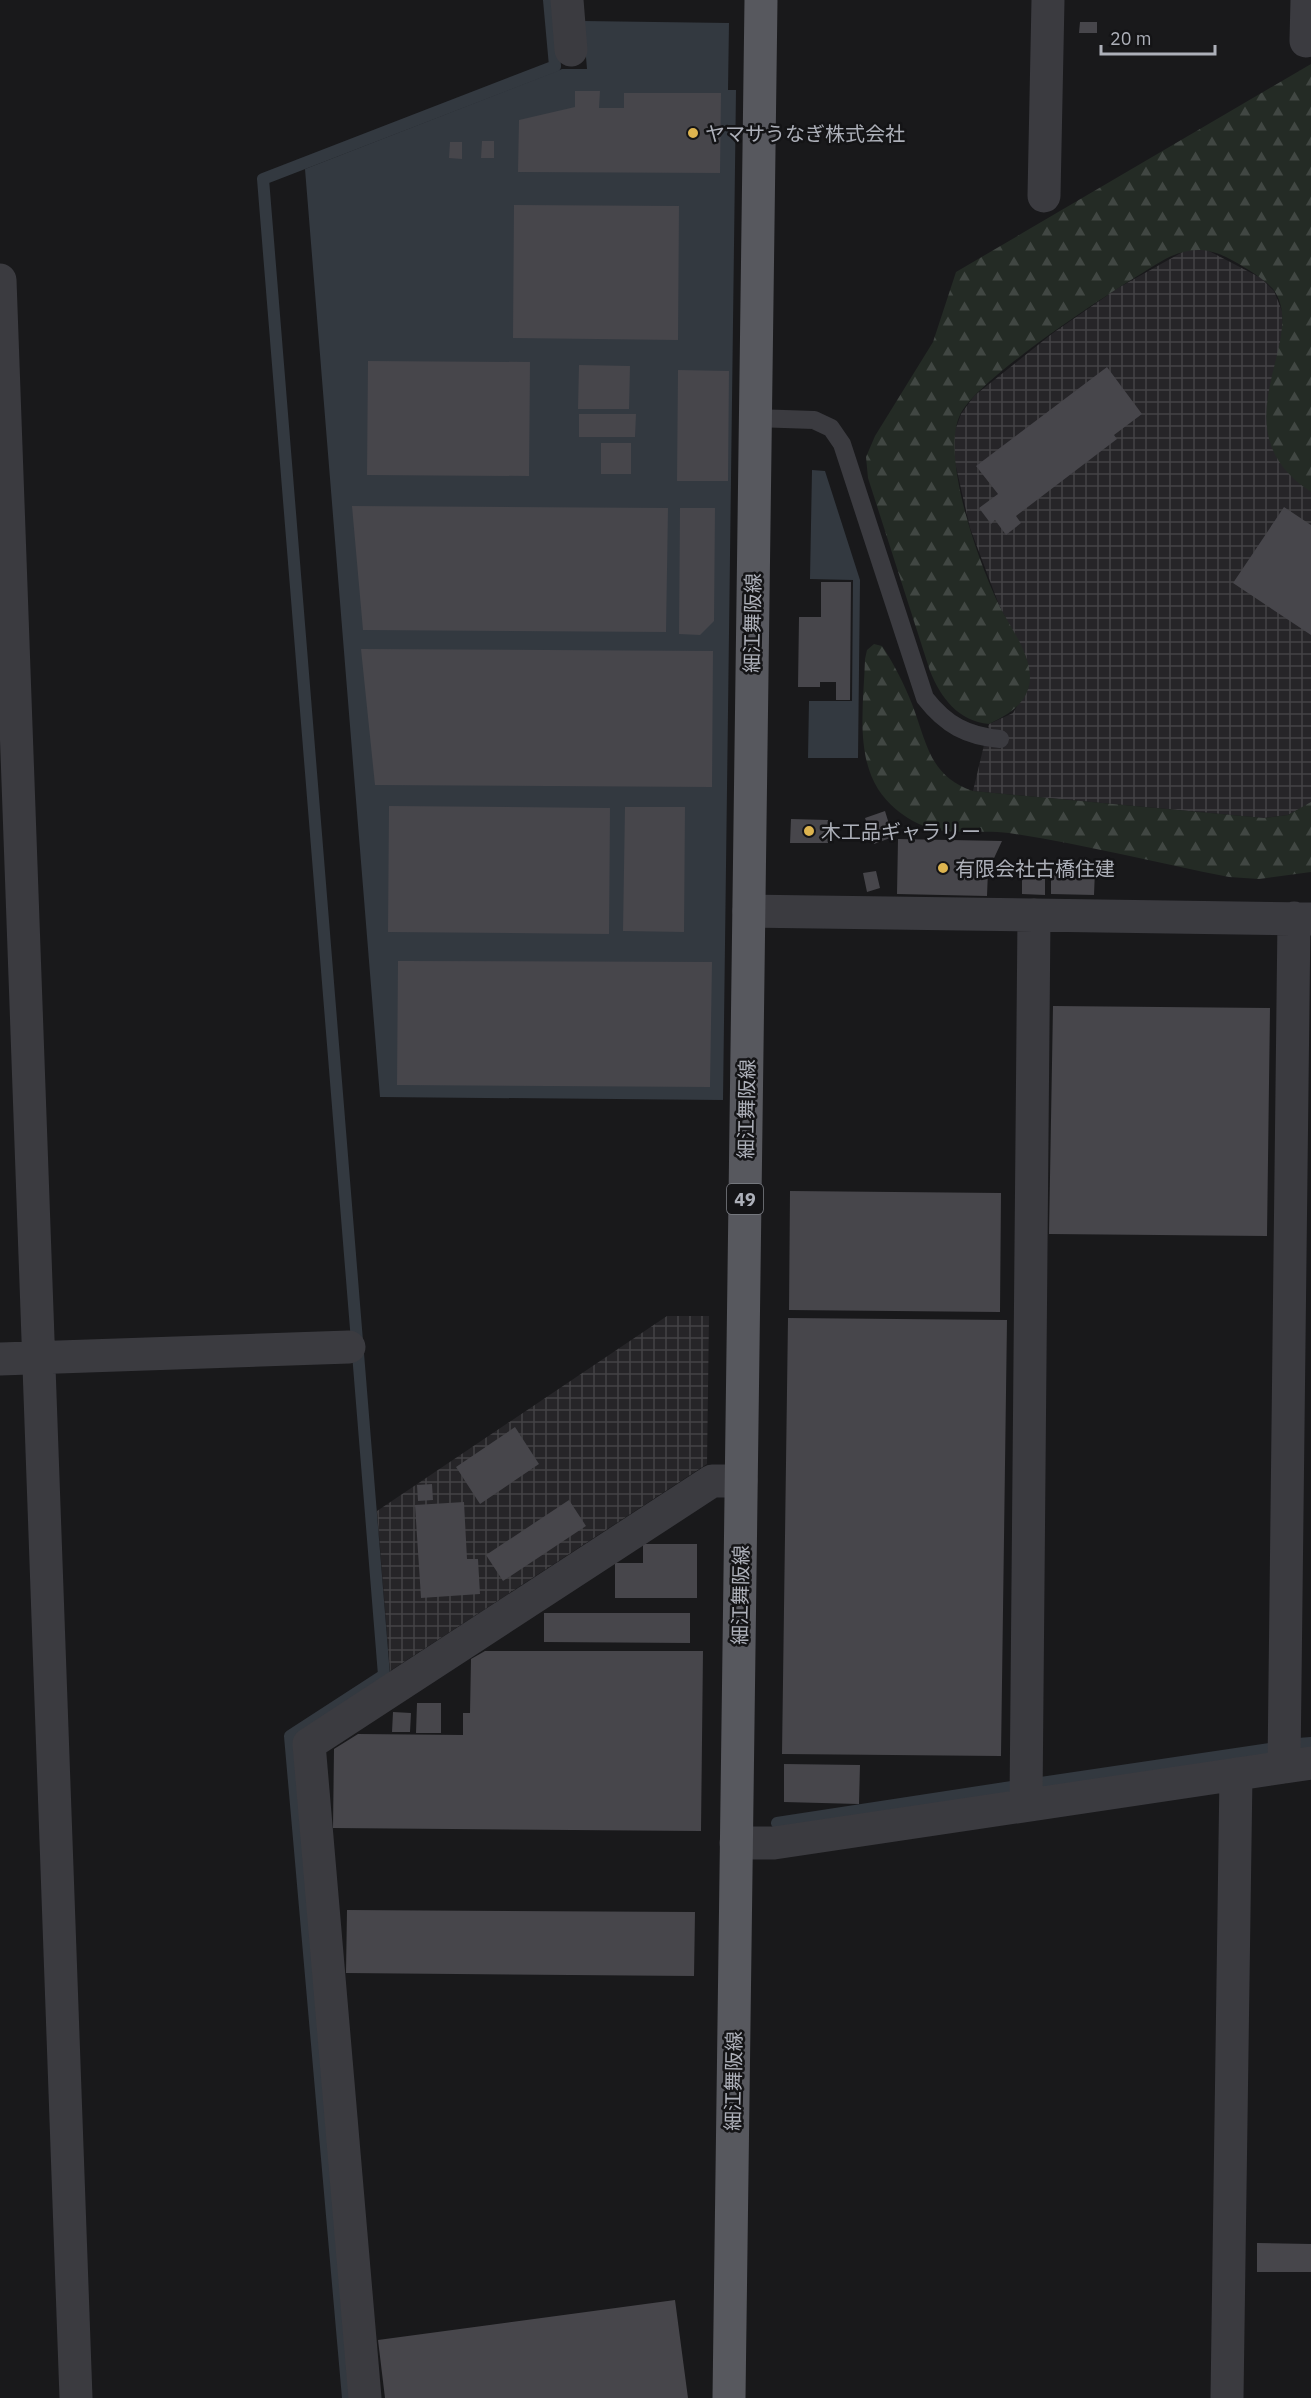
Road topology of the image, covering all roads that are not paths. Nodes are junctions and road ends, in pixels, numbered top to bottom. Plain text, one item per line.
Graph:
1 (567, 0) edge
2 (761, 0) edge
3 (1048, 0) edge
4 (1307, 0) edge
5 (1306, 41) dead end
6 (571, 50) dead end
7 (1044, 196) dead end
8 (0, 280) edge
9 (755, 418) junction
10 (1000, 739) dead end
11 (749, 911) junction
12 (1034, 915) junction
13 (1302, 918) edge
14 (349, 1347) dead end
15 (39, 1358) junction
16 (0, 1359) edge
17 (741, 1481) junction
18 (1298, 1765) edge
19 (1236, 1774) junction
20 (1026, 1805) junction
21 (736, 1843) junction
22 (76, 2398) edge
23 (365, 2398) edge
24 (729, 2398) edge
25 (1227, 2398) edge

1 - 6 street
2 - 9 main road, 細江舞阪線 / 49
3 - 7 street
4 - 5 street
8 - 15 street
9 - 10 lane
9 - 11 main road, 細江舞阪線 / 49
11 - 12 street
11 - 17 main road, 細江舞阪線 / 49
12 - 13 street
12 - 20 street
13 - 18 street
14 - 15 street
15 - 16 street
15 - 22 street
17 - 21 main road, 細江舞阪線 / 49
17 - 23 street
18 - 19 street
19 - 20 street
19 - 25 street
20 - 21 street
21 - 24 main road, 細江舞阪線 / 49

